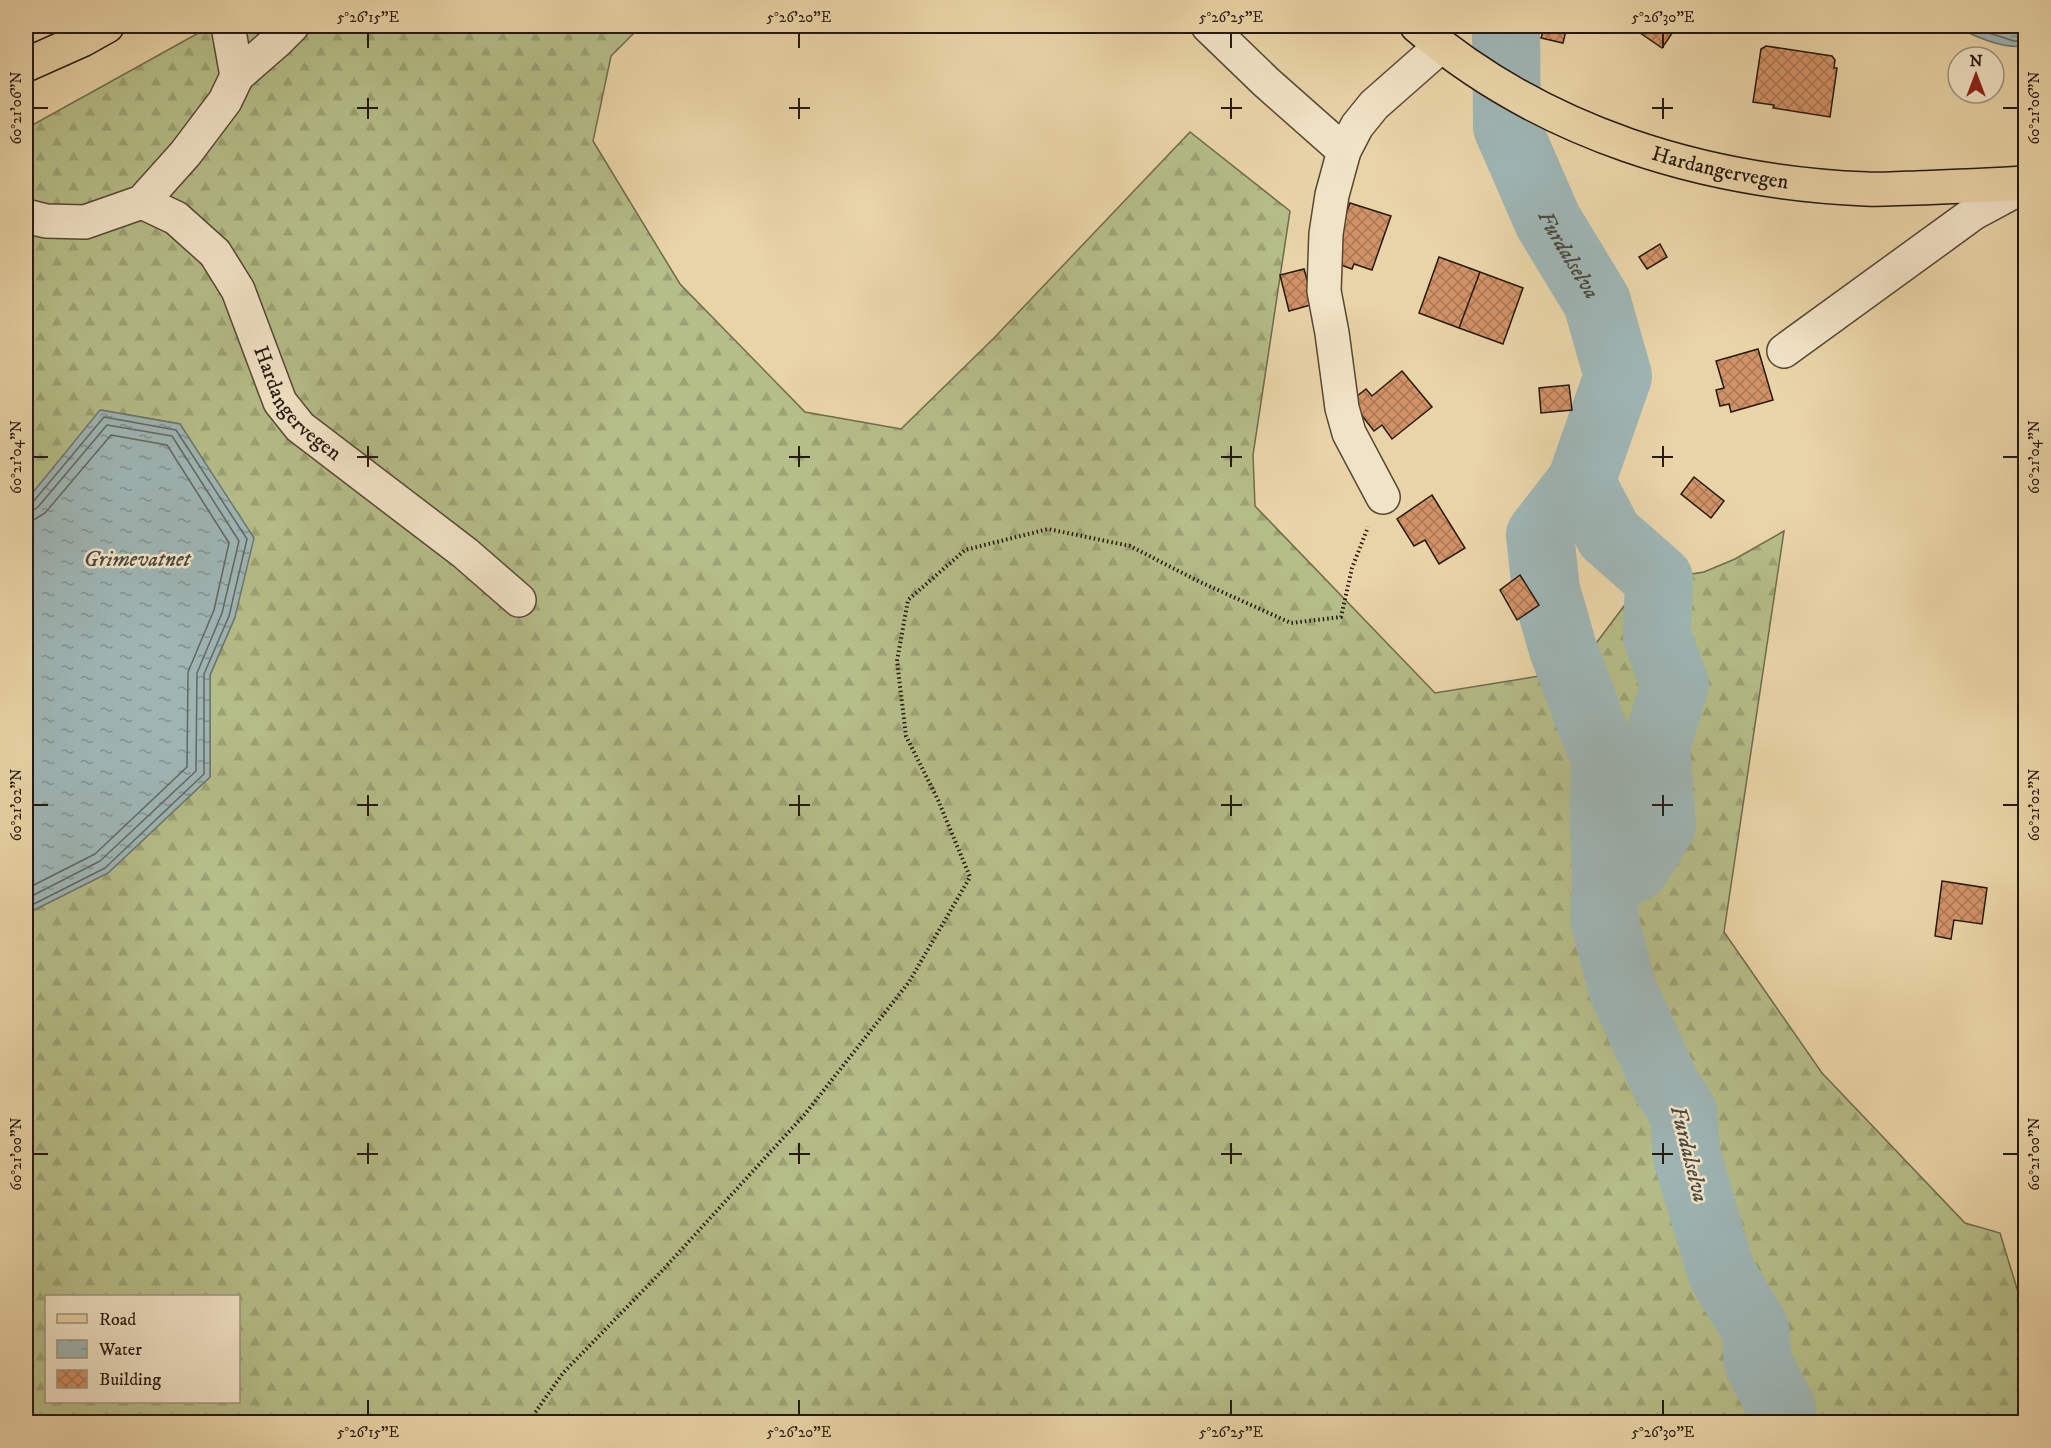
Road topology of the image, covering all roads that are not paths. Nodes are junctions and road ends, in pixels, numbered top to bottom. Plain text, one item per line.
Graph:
1 (107, 26) edge
2 (228, 26) edge
3 (292, 26) edge
4 (1208, 26) edge
5 (1429, 36) edge
6 (26, 65) edge
7 (237, 76) junction
8 (1344, 151) junction
9 (2025, 184) edge
10 (142, 202) junction
11 (26, 216) edge
12 (1784, 351) dead end
13 (1383, 497) road end
14 (519, 600) dead end

1 - 6 main road
2 - 7 street
3 - 7 street
4 - 8 street
5 - 8 street, Hardangervegen
5 - 9 main road, Hardangervegen
7 - 10 street
8 - 13 street, Hardangervegen
9 - 12 street, Hardangervegen
10 - 11 street
10 - 14 street, Hardangervegen

